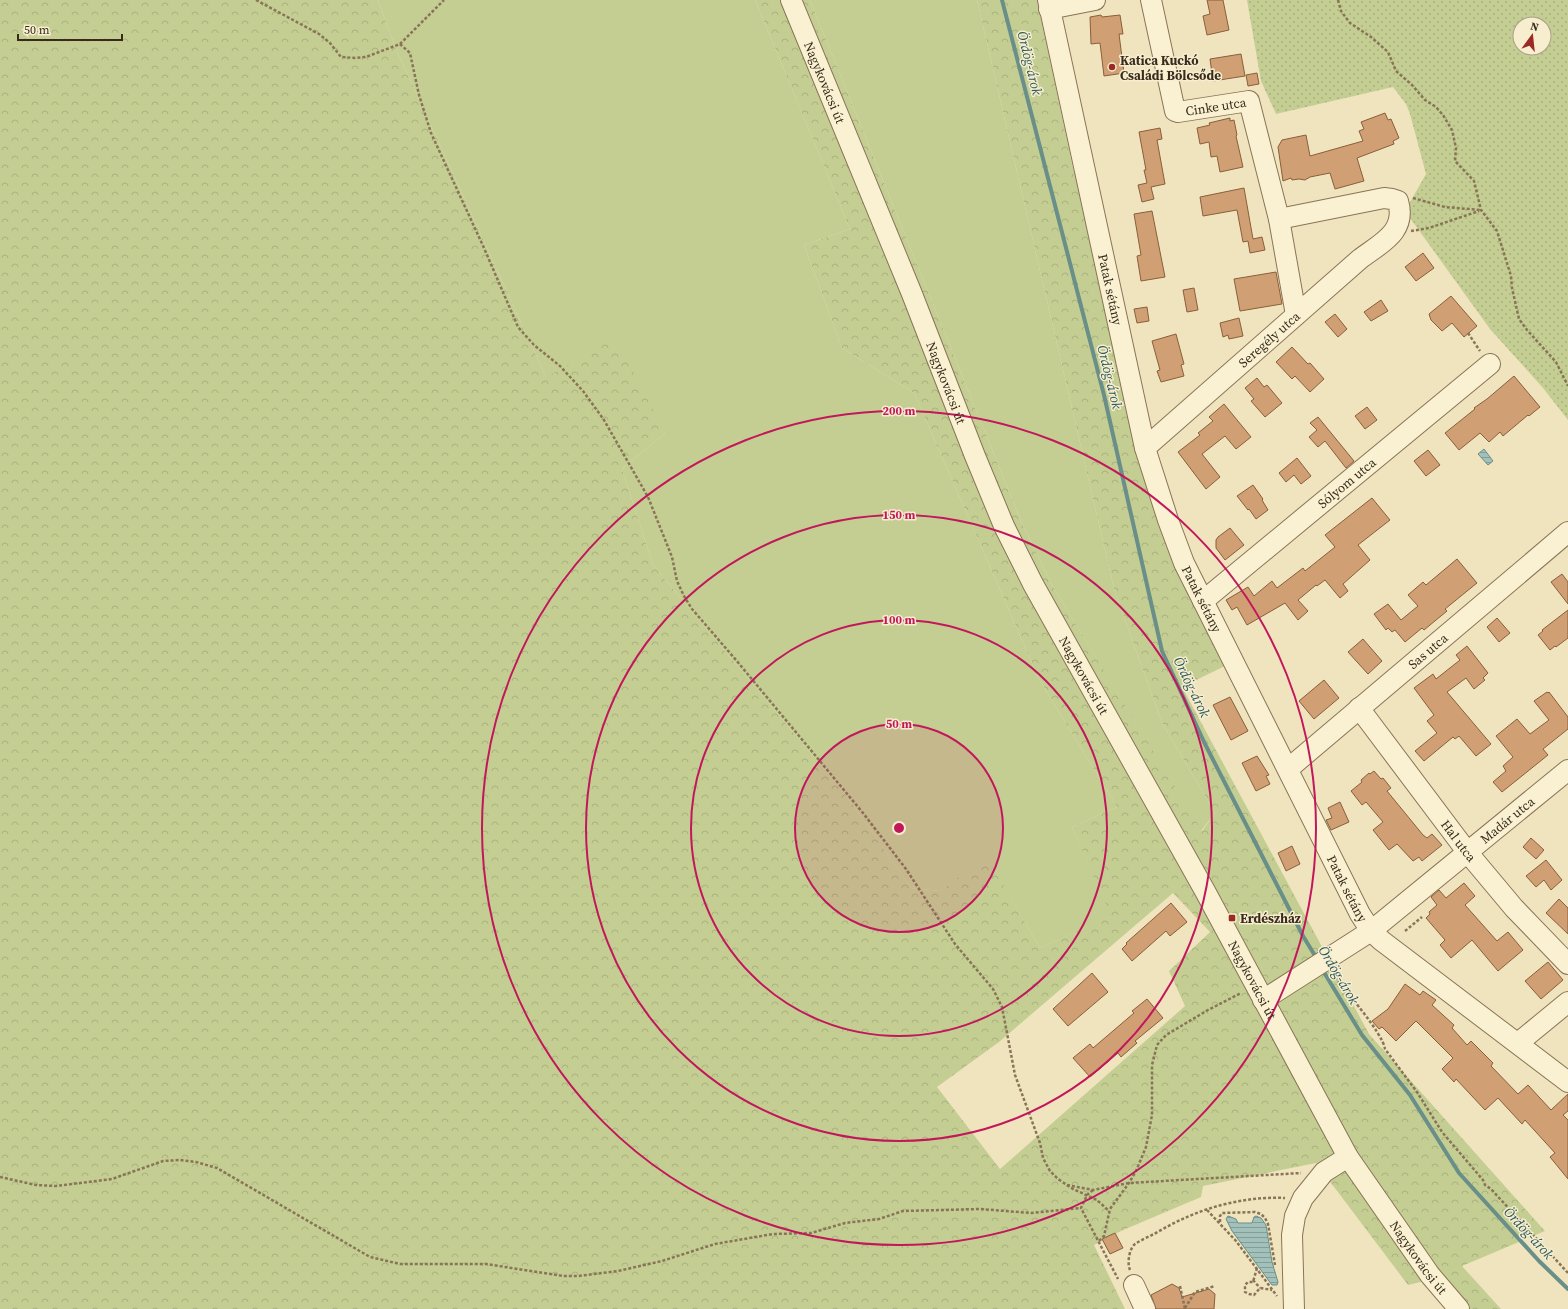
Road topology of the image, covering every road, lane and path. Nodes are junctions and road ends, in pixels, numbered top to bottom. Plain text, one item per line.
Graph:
1 (256, 0) edge
2 (444, 0) edge
3 (791, 0) edge
4 (1095, 0) edge
5 (1151, 0) edge
6 (1338, 0) edge
7 (1048, 4) edge
8 (400, 44) junction
9 (1384, 198) junction
10 (1481, 210) junction
11 (1279, 219) junction
12 (1395, 233) junction
13 (1296, 315) junction
14 (1468, 333) dead end
15 (1490, 364) joint
16 (1568, 386) edge
17 (1145, 448) junction
18 (1568, 532) edge
19 (1203, 601) junction
20 (1359, 708) junction
21 (1288, 769) junction
22 (1568, 770) edge
23 (1468, 853) junction
24 (1422, 917) dead end
25 (1371, 931) junction
26 (1405, 931) dead end
27 (1331, 956) junction
28 (1568, 964) edge
29 (1259, 993) junction
30 (1568, 1002) edge
31 (1518, 1043) junction
32 (1568, 1082) edge
33 (1348, 1157) junction
34 (1324, 1172) junction
35 (0, 1177) edge
36 (1129, 1183) junction
37 (1065, 1184) junction
38 (1093, 1190) junction
39 (1087, 1195) junction
40 (1303, 1198) junction
41 (1081, 1208) junction
42 (1207, 1209) junction
43 (1109, 1212) junction
44 (1220, 1222) junction
45 (1098, 1241) junction
46 (1257, 1268) junction
47 (1276, 1268) dead end
48 (1568, 1273) edge
49 (1254, 1280) junction
50 (1127, 1283) junction
51 (1180, 1286) dead end
52 (1215, 1286) dead end
53 (1260, 1288) junction
54 (1272, 1290) junction
55 (1294, 1306) edge
56 (1145, 1309) edge
57 (1185, 1309) edge
58 (1459, 1309) edge

1 - 8 path
2 - 8 path
3 - 29 street, Nagykovácsi út
4 - 7 street
5 - 11 street, Cinke utca
6 - 10 path
7 - 17 street, Patak sétány
8 - 37 path
9 - 10 path
9 - 11 street
9 - 12 street
10 - 12 path
10 - 16 path
11 - 13 street, Cinke utca
12 - 13 street, Seregély utca
13 - 17 street, Seregély utca
14 - 15 path
15 - 19 street, Sólyom utca
17 - 19 street, Patak sétány
18 - 20 street, Sas utca
19 - 21 street, Patak sétány
20 - 21 street, Sas utca
20 - 23 street, Hal utca
21 - 25 street, Patak sétány
22 - 23 street, Madár utca
23 - 25 street, Madár utca
23 - 28 street, Hal utca
24 - 26 path
25 - 27 street, Madár utca
25 - 31 street, Patak sétány
27 - 29 street, Madár utca
27 - 48 path
29 - 33 street, Nagykovácsi út
29 - 36 path
30 - 31 street
31 - 32 street, Patak sétány
33 - 34 street
33 - 58 street, Nagykovácsi út
34 - 36 path
34 - 40 street
35 - 41 path
36 - 38 path
36 - 43 path
37 - 38 path
37 - 39 path
38 - 39 path
39 - 41 path
39 - 43 path
40 - 42 path
40 - 55 street
41 - 45 path
42 - 44 path
42 - 50 path
43 - 45 path
44 - 46 path
44 - 47 path
45 - 50 path
46 - 49 path
46 - 54 path
49 - 53 path
49 - 53 path
50 - 56 street
51 - 57 path
52 - 57 path
53 - 54 path
54 - 55 path

